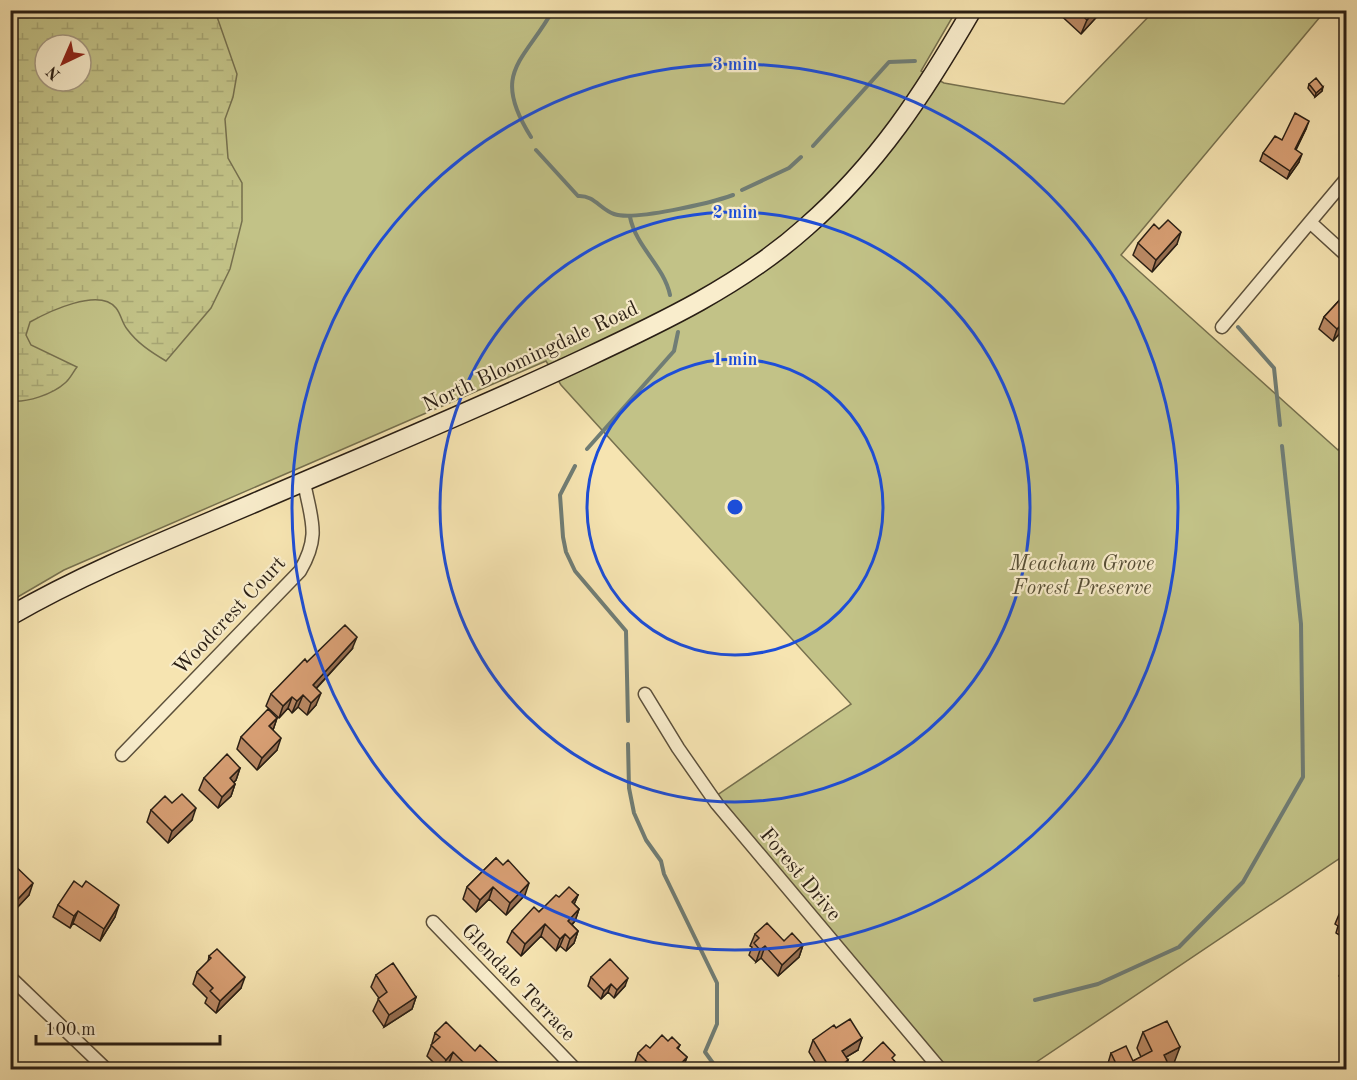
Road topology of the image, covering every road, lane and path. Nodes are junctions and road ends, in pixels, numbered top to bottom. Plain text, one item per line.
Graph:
1 (972, 10) edge
2 (1347, 178) edge
3 (1311, 223) junction
4 (1347, 255) edge
5 (1222, 327) dead end
6 (304, 482) junction
7 (10, 616) edge
8 (645, 694) dead end
9 (122, 755) dead end
10 (434, 922) dead end
11 (10, 977) edge
12 (107, 1070) edge
13 (576, 1070) edge
14 (940, 1070) edge

1 - 6 main road, North Bloomingdale Road
2 - 3 street
3 - 4 street
3 - 5 street
6 - 7 main road, North Bloomingdale Road
6 - 9 street, Woodcrest Court
8 - 14 street, Forest Drive
10 - 13 street, Glendale Terrace
11 - 12 street

